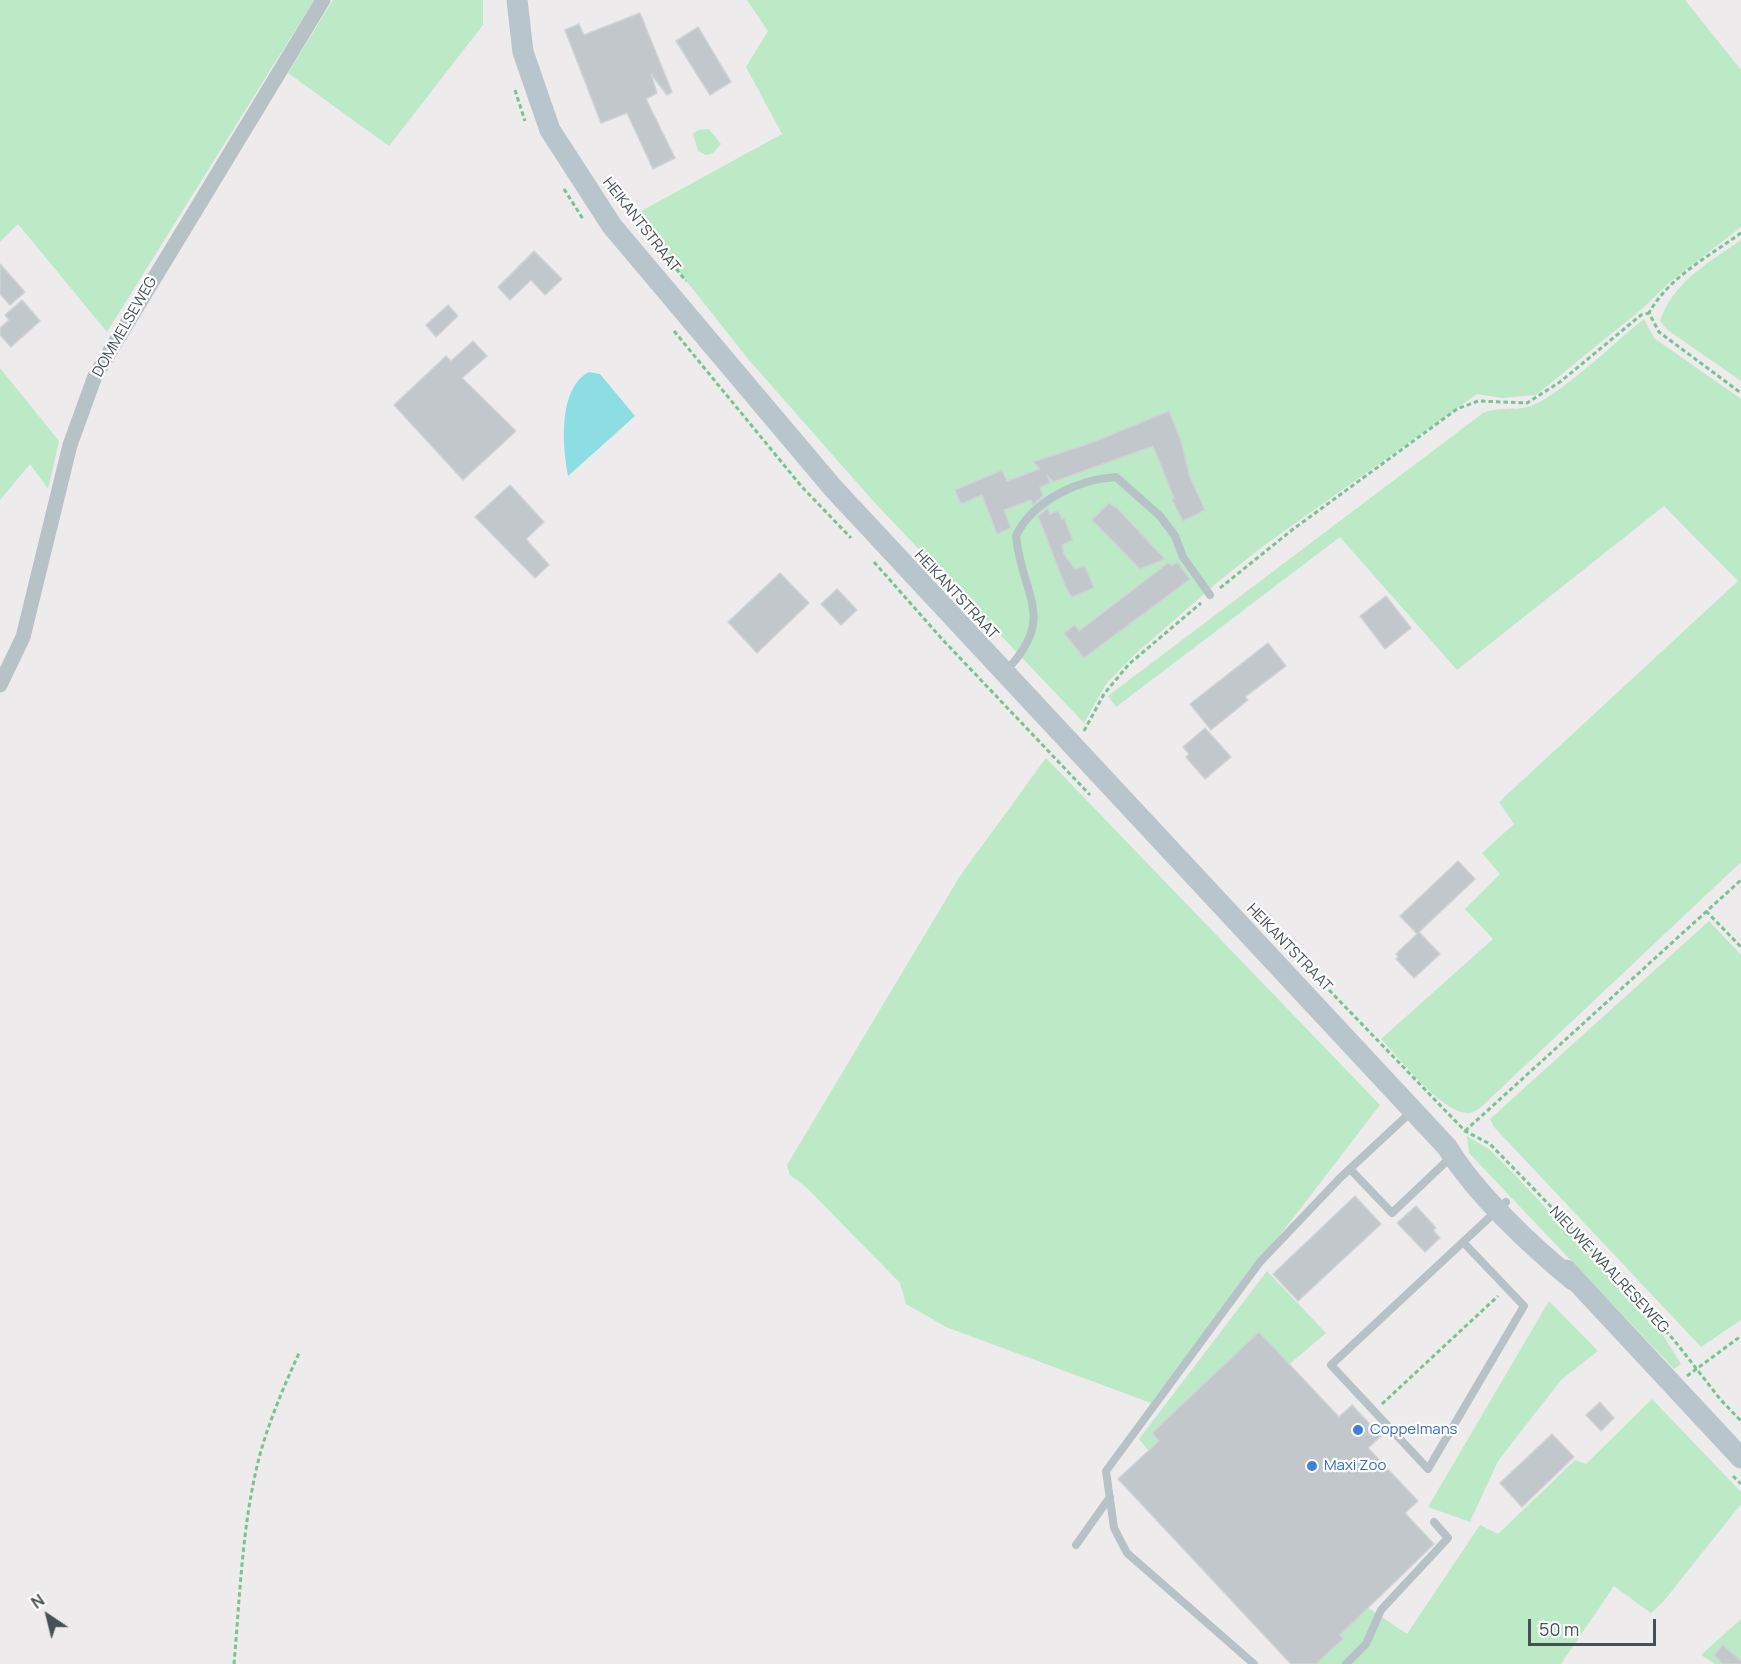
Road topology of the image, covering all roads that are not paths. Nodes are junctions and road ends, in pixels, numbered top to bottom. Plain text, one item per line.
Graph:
1 (323, 0) edge
2 (517, 0) edge
3 (1210, 596) road end
4 (1004, 673) junction
5 (0, 685) edge
6 (1392, 1088) joint
7 (1413, 1110) junction
8 (1450, 1151) junction
9 (1350, 1168) junction
10 (1502, 1205) junction
11 (1463, 1242) junction
12 (1741, 1458) edge
13 (1110, 1497) junction
14 (1434, 1522) dead end
15 (1076, 1545) dead end
16 (1254, 1664) edge
17 (1346, 1664) edge

1 - 5 street, DOMMELSEWEG
2 - 4 street, HEIKANTSTRAAT
3 - 4 lane
4 - 6 street, HEIKANTSTRAAT
6 - 7 street, NIEUWE WAALRESEWEG
7 - 8 street, NIEUWE WAALRESEWEG
7 - 9 lane
8 - 9 lane
8 - 10 street, NIEUWE WAALRESEWEG
9 - 13 lane
10 - 11 lane
10 - 12 street, NIEUWE WAALRESEWEG
11 - 11 lane
13 - 15 lane
13 - 16 lane
14 - 17 lane

